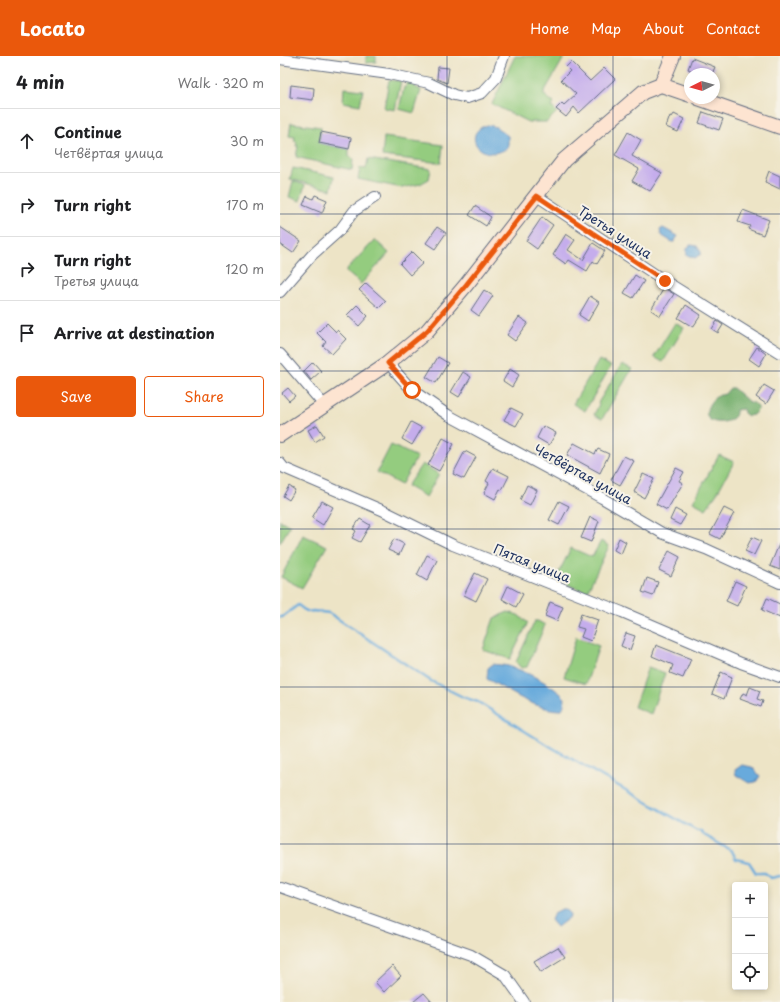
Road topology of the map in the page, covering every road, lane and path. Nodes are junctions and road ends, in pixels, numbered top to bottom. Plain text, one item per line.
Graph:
1 (504, 56) edge
2 (673, 56) edge
3 (280, 59) edge
4 (661, 85) junction
5 (684, 93) edge
6 (715, 104) edge
7 (780, 127) edge
8 (537, 196) junction
9 (375, 197) dead end
10 (280, 292) edge
11 (780, 353) edge
12 (280, 354) edge
13 (388, 363) junction
14 (324, 405) junction
15 (280, 434) edge
16 (280, 463) edge
17 (780, 583) edge
18 (780, 677) edge
19 (280, 887) edge
20 (524, 1002) edge

1 - 3 street
2 - 4 street
4 - 5 street
4 - 8 street
6 - 7 street
8 - 11 street, Третья улица
8 - 13 street
9 - 10 street
12 - 14 street
13 - 14 street
13 - 17 street, Четвёртая улица
14 - 15 street
16 - 18 street, Пятая улица
19 - 20 street

